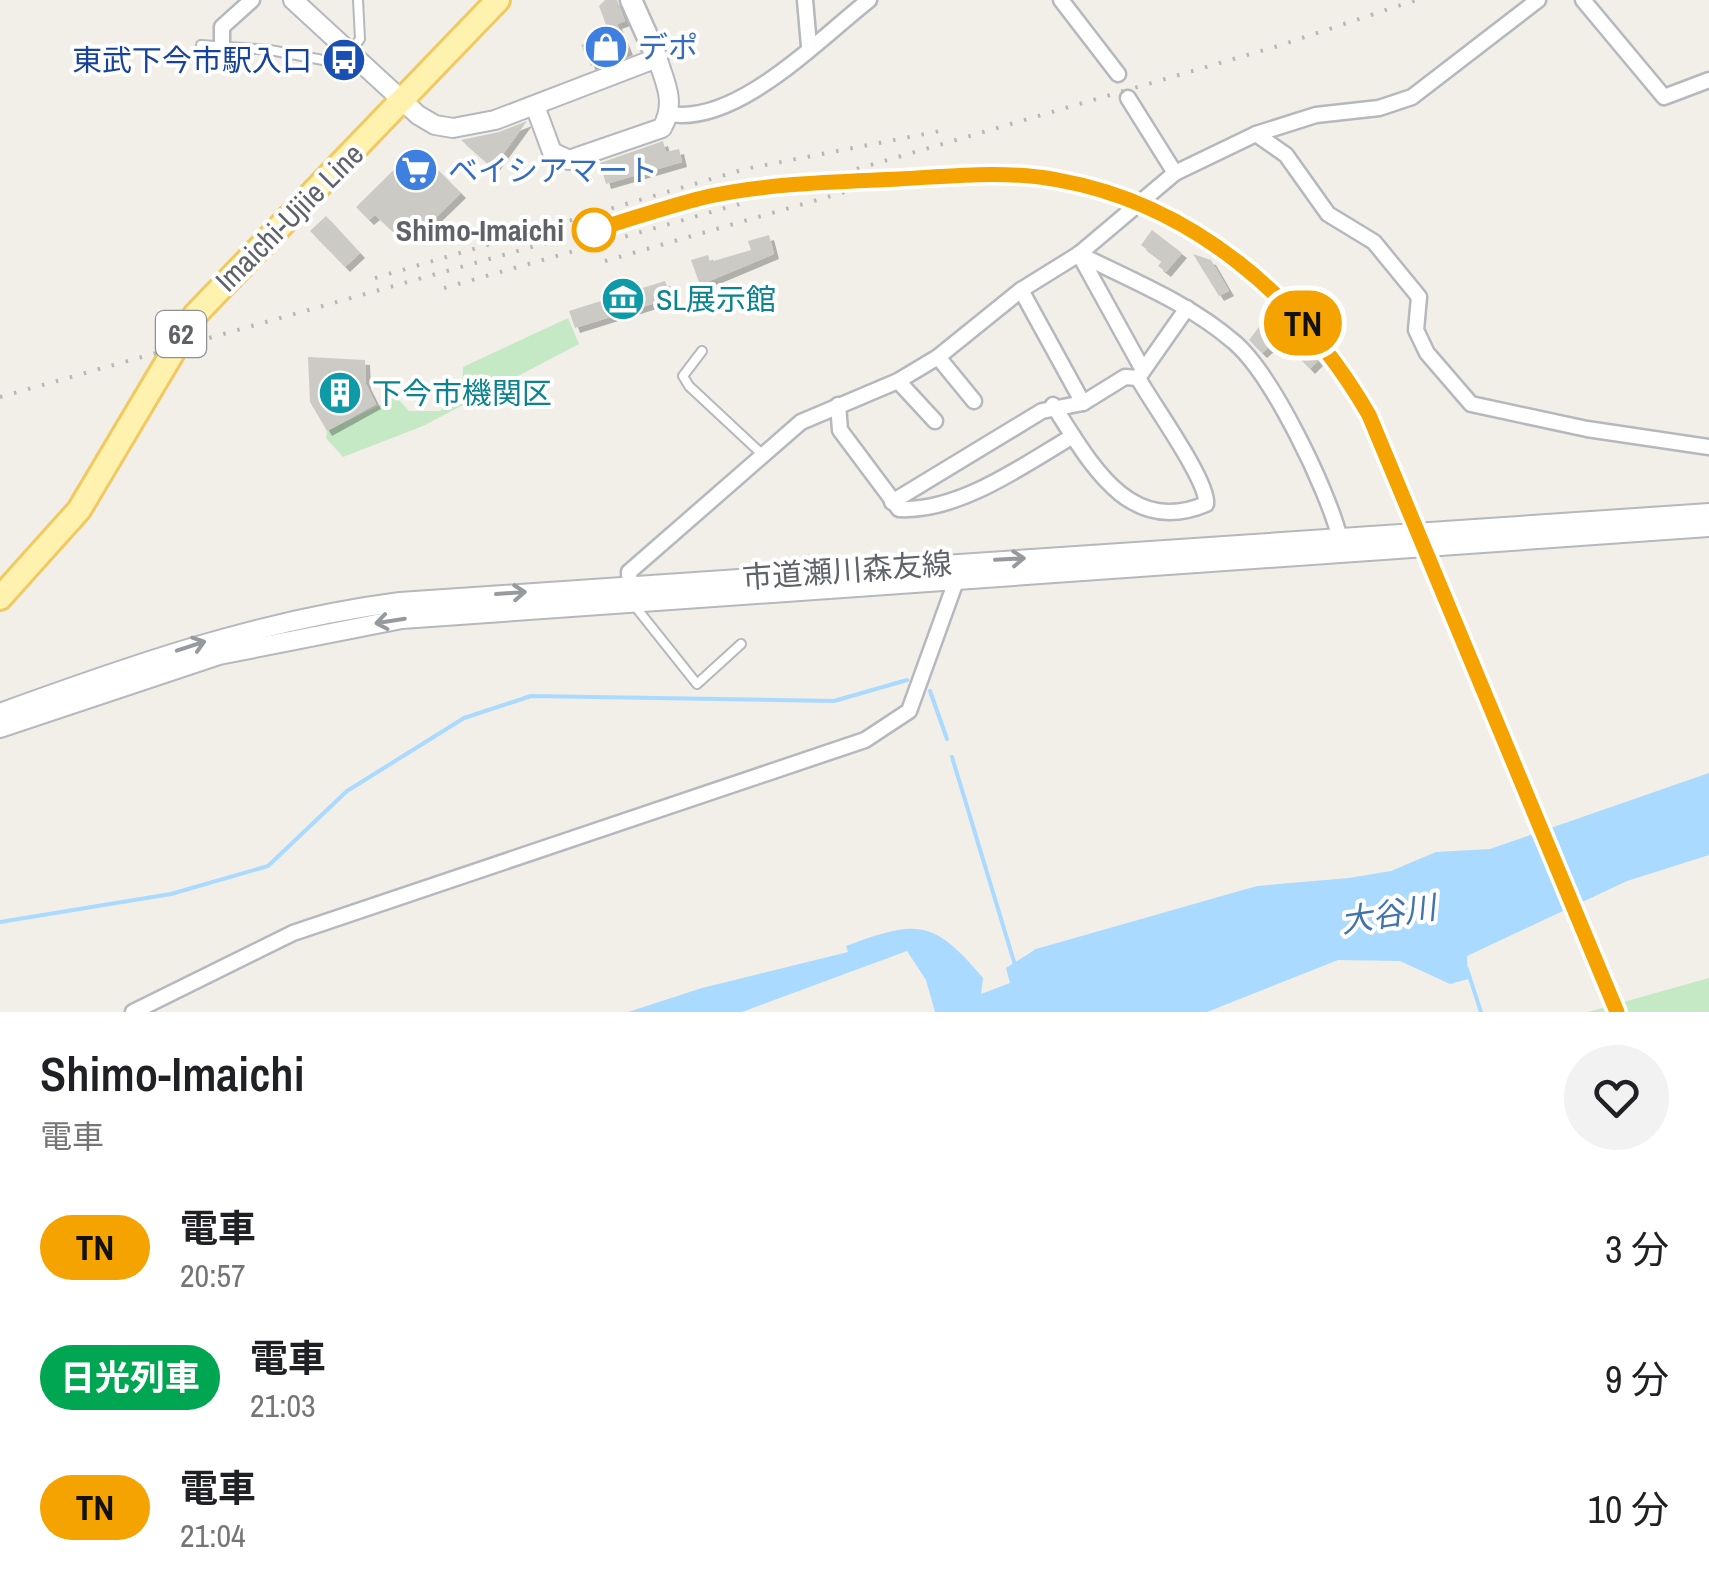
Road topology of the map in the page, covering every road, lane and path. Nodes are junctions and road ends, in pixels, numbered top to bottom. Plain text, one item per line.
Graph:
1 (252, 0) edge
2 (294, 0) edge
3 (358, 0) edge
4 (498, 0) edge
5 (632, 0) edge
6 (804, 0) edge
7 (1061, 0) edge
8 (1538, 0) edge
9 (1583, 0) edge
10 (860, 3) edge
11 (222, 44) junction
12 (201, 45) dead end
13 (809, 46) junction
14 (350, 52) junction
15 (656, 58) junction
16 (367, 68) junction
17 (1118, 74) dead end
18 (1709, 80) edge
19 (1128, 98) dead end
20 (403, 101) junction
21 (535, 106) junction
22 (670, 114) junction
23 (1256, 134) junction
24 (1174, 173) junction
25 (1079, 254) junction
26 (1021, 290) junction
27 (1188, 308) junction
28 (702, 351) dead end
29 (938, 357) junction
30 (1141, 374) junction
31 (898, 381) junction
32 (974, 401) dead end
33 (1083, 404) junction
34 (838, 405) junction
35 (1053, 405) junction
36 (935, 420) dead end
37 (1073, 436) junction
38 (1709, 447) edge
39 (762, 454) junction
40 (892, 502) junction
41 (1709, 513) edge
42 (1709, 527) edge
43 (1340, 539) junction
44 (960, 570) junction
45 (630, 594) junction
46 (0, 598) edge
47 (741, 644) dead end
48 (0, 712) edge
49 (0, 728) edge
50 (134, 1012) edge

1 - 11 street
2 - 14 street
3 - 14 lane
4 - 20 main road, Imaichi-Ujiie Line / 62
5 - 15 main road
6 - 13 street
7 - 17 street
8 - 23 street
9 - 18 street
10 - 13 street
11 - 12 lane
11 - 16 lane
13 - 22 street
14 - 16 street
15 - 21 street
15 - 22 street
16 - 20 street
19 - 24 street
20 - 21 street
20 - 46 main road, Imaichi-Ujiie Line / 62
21 - 22 street
23 - 24 street
23 - 38 street
24 - 25 street
25 - 26 street
25 - 27 street
25 - 30 street
26 - 29 street
26 - 33 street
27 - 30 street
27 - 43 street
28 - 39 lane
29 - 31 street
29 - 32 street
30 - 33 street
30 - 37 street
31 - 34 street
31 - 36 street
33 - 35 street
34 - 39 street
34 - 40 street
35 - 37 street
35 - 40 street
37 - 40 street
39 - 45 street
41 - 43 street, 市道瀬川森友線
42 - 44 street, 市道瀬川森友線
44 -> 43 street, 市道瀬川森友線
44 - 45 street, 市道瀬川森友線
44 - 50 street
45 - 47 lane
48 -> 45 street, 市道瀬川森友線
45 -> 49 street, 市道瀬川森友線

